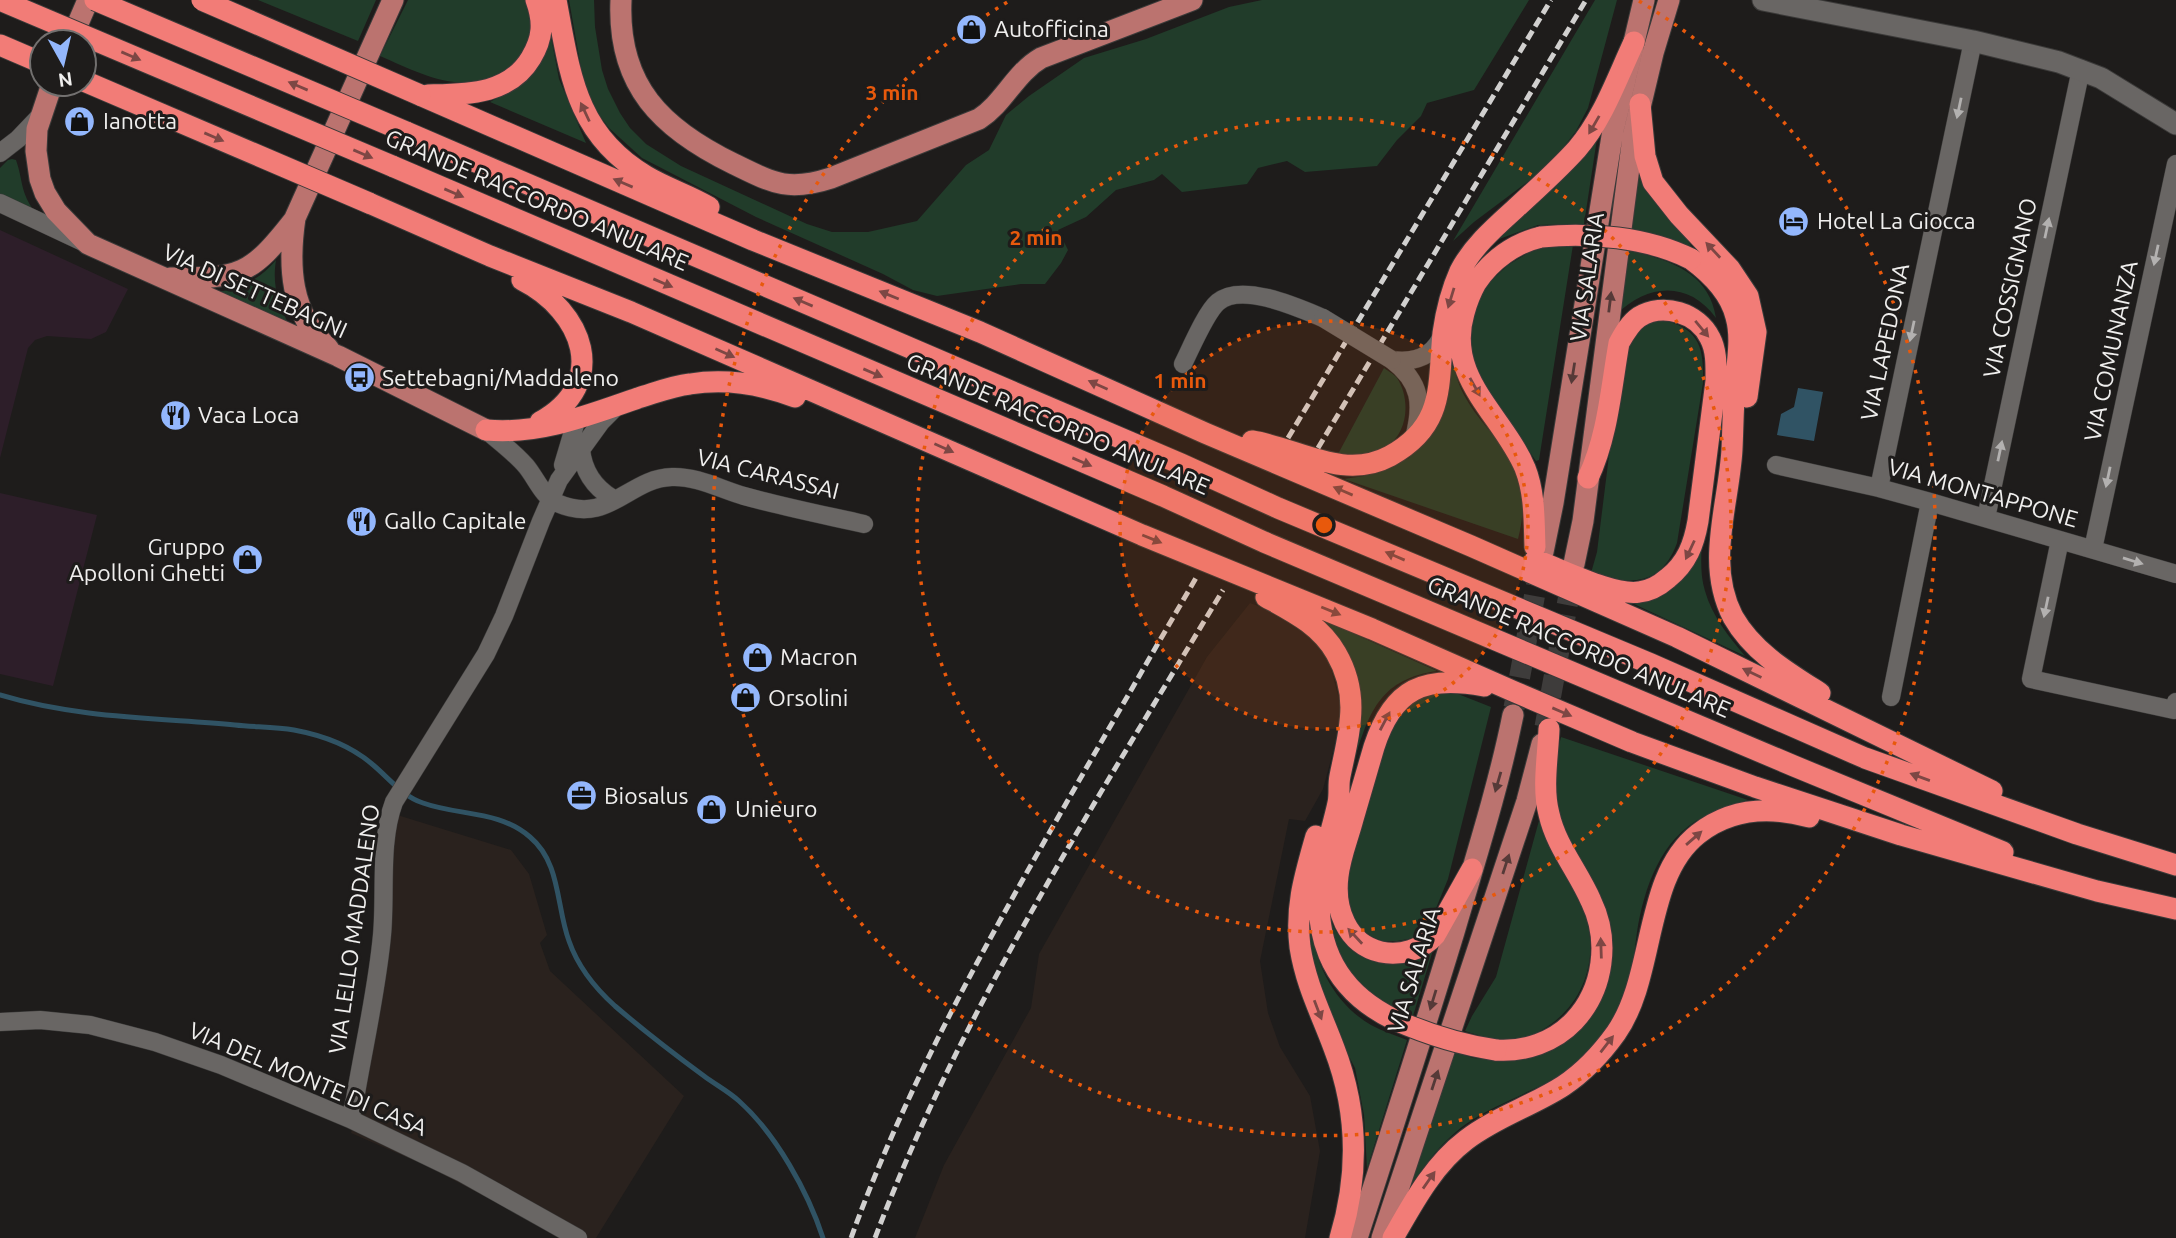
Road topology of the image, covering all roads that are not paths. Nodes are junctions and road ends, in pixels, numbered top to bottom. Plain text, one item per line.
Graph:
1 (0, 0) edge
2 (88, 0) edge
3 (95, 0) edge
4 (202, 0) edge
5 (393, 0) edge
6 (536, 0) edge
7 (556, 0) edge
8 (621, 0) edge
9 (1192, 0) edge
10 (1644, 0) edge
11 (1669, 0) edge
12 (1763, 0) edge
13 (76, 28) edge
14 (1973, 41) junction
15 (1633, 42) junction
16 (0, 46) edge
17 (28, 58) edge
18 (2081, 69) junction
19 (98, 87) edge
20 (420, 95) junction
21 (47, 98) edge
22 (1640, 104) junction
23 (40, 116) junction
24 (2176, 124) edge
25 (0, 153) edge
26 (2176, 164) edge
27 (0, 203) edge
28 (295, 218) junction
29 (753, 240) junction
30 (88, 244) junction
31 (490, 256) junction
32 (161, 278) junction
33 (1443, 333) junction
34 (338, 356) junction
35 (1392, 360) junction
36 (1183, 363) dead end
37 (582, 373) junction
38 (618, 405) junction
39 (576, 418) junction
40 (881, 421) junction
41 (486, 430) junction
42 (525, 431) junction
43 (1205, 433) junction
44 (1414, 438) junction
45 (581, 449) junction
46 (1732, 449) junction
47 (1776, 465) dead end
48 (1588, 478) junction
49 (1879, 488) junction
50 (557, 493) junction
51 (617, 497) junction
52 (1930, 502) junction
53 (1986, 518) junction
54 (864, 524) dead end
55 (2060, 540) junction
56 (1471, 546) junction
57 (2093, 549) junction
58 (1539, 550) joint
59 (1574, 564) tunnel mouth
60 (2176, 574) edge
61 (1245, 576) junction
62 (1515, 692) junction
63 (1891, 696) dead end
64 (2176, 702) edge
65 (1513, 715) tunnel mouth
66 (1863, 726) junction
67 (1547, 728) joint
68 (1339, 780) junction
69 (2077, 834) junction
70 (1900, 835) junction
71 (2176, 866) edge
72 (1472, 869) junction
73 (2097, 891) junction
74 (2176, 909) edge
75 (0, 1021) edge
76 (350, 1118) junction
77 (578, 1238) edge
78 (1340, 1238) edge
79 (1357, 1238) edge
80 (1382, 1238) edge
81 (1393, 1238) edge

1 -> 73 highway, GRANDE RACCORDO ANULARE, bridge
2 - 13 main road
69 -> 3 highway, GRANDE RACCORDO ANULARE, bridge
4 - 20 highway, GRANDE RACCORDO ANULARE, bridge
5 - 28 main road
6 - 20 highway
29 -> 7 highway
8 - 9 main road
10 - 15 main road, VIA SALARIA
11 - 22 main road, VIA SALARIA
12 - 14 street
14 - 18 street
14 -> 49 street, VIA LAPEDONA
15 -> 33 highway
15 -> 58 main road, VIA SALARIA
16 - 17 highway
18 - 24 street
53 -> 18 street, VIA COSSIGNANO
19 -> 31 highway, GRANDE RACCORDO ANULARE, bridge
29 -> 20 highway, GRANDE RACCORDO ANULARE
21 - 23 main road
46 -> 22 highway
48 -> 22 main road, VIA SALARIA
23 - 25 street
23 - 30 main road
26 -> 57 street, VIA COMUNANZA
27 - 30 street, VIA DI SETTEBAGNI
28 - 32 main road
28 - 34 main road
43 -> 29 highway, GRANDE RACCORDO ANULARE
30 - 32 main road, VIA DI SETTEBAGNI
31 - 37 highway
31 -> 40 highway, GRANDE RACCORDO ANULARE
32 - 34 main road, VIA DI SETTEBAGNI
33 - 35 street
33 - 44 highway
34 - 41 main road, VIA DI SETTEBAGNI
35 - 36 street, bridge
35 - 44 street
37 - 39 highway
37 - 42 highway
38 - 39 highway
38 - 40 highway
38 - 45 street
39 - 42 highway
39 - 50 street
40 -> 61 highway, GRANDE RACCORDO ANULARE
41 - 42 highway
41 - 50 street
43 - 44 highway
56 -> 43 highway, GRANDE RACCORDO ANULARE
45 - 50 street
45 - 51 street
46 -> 58 highway, bridge
46 - 66 highway
47 - 49 street, VIA MONTAPPONE
48 -> 56 highway
48 - 59 main road, VIA SALARIA
49 - 52 street, VIA MONTAPPONE
50 - 51 street, VIA CARASSAI
50 - 76 street, VIA LELLO MADDALENO
51 - 54 street, VIA CARASSAI
52 - 53 street, VIA MONTAPPONE
52 - 63 street
53 - 55 street, VIA MONTAPPONE
55 - 57 street, VIA MONTAPPONE
55 -> 64 street
66 -> 56 highway, GRANDE RACCORDO ANULARE
57 -> 60 street, VIA MONTAPPONE
61 -> 62 highway, GRANDE RACCORDO ANULARE
61 - 68 highway
62 -> 70 highway, GRANDE RACCORDO ANULARE
72 -> 62 highway
65 -> 72 main road, VIA SALARIA
66 - 69 highway, GRANDE RACCORDO ANULARE
68 -> 67 highway, bridge
80 -> 67 main road
68 -> 78 highway
69 - 71 highway, GRANDE RACCORDO ANULARE
70 - 73 highway, GRANDE RACCORDO ANULARE
81 -> 70 highway
72 -> 79 main road, VIA SALARIA
73 - 74 highway, GRANDE RACCORDO ANULARE
75 - 76 street, VIA DEL MONTE DI CASA
76 - 77 street, VIA DEL MONTE DI CASA

